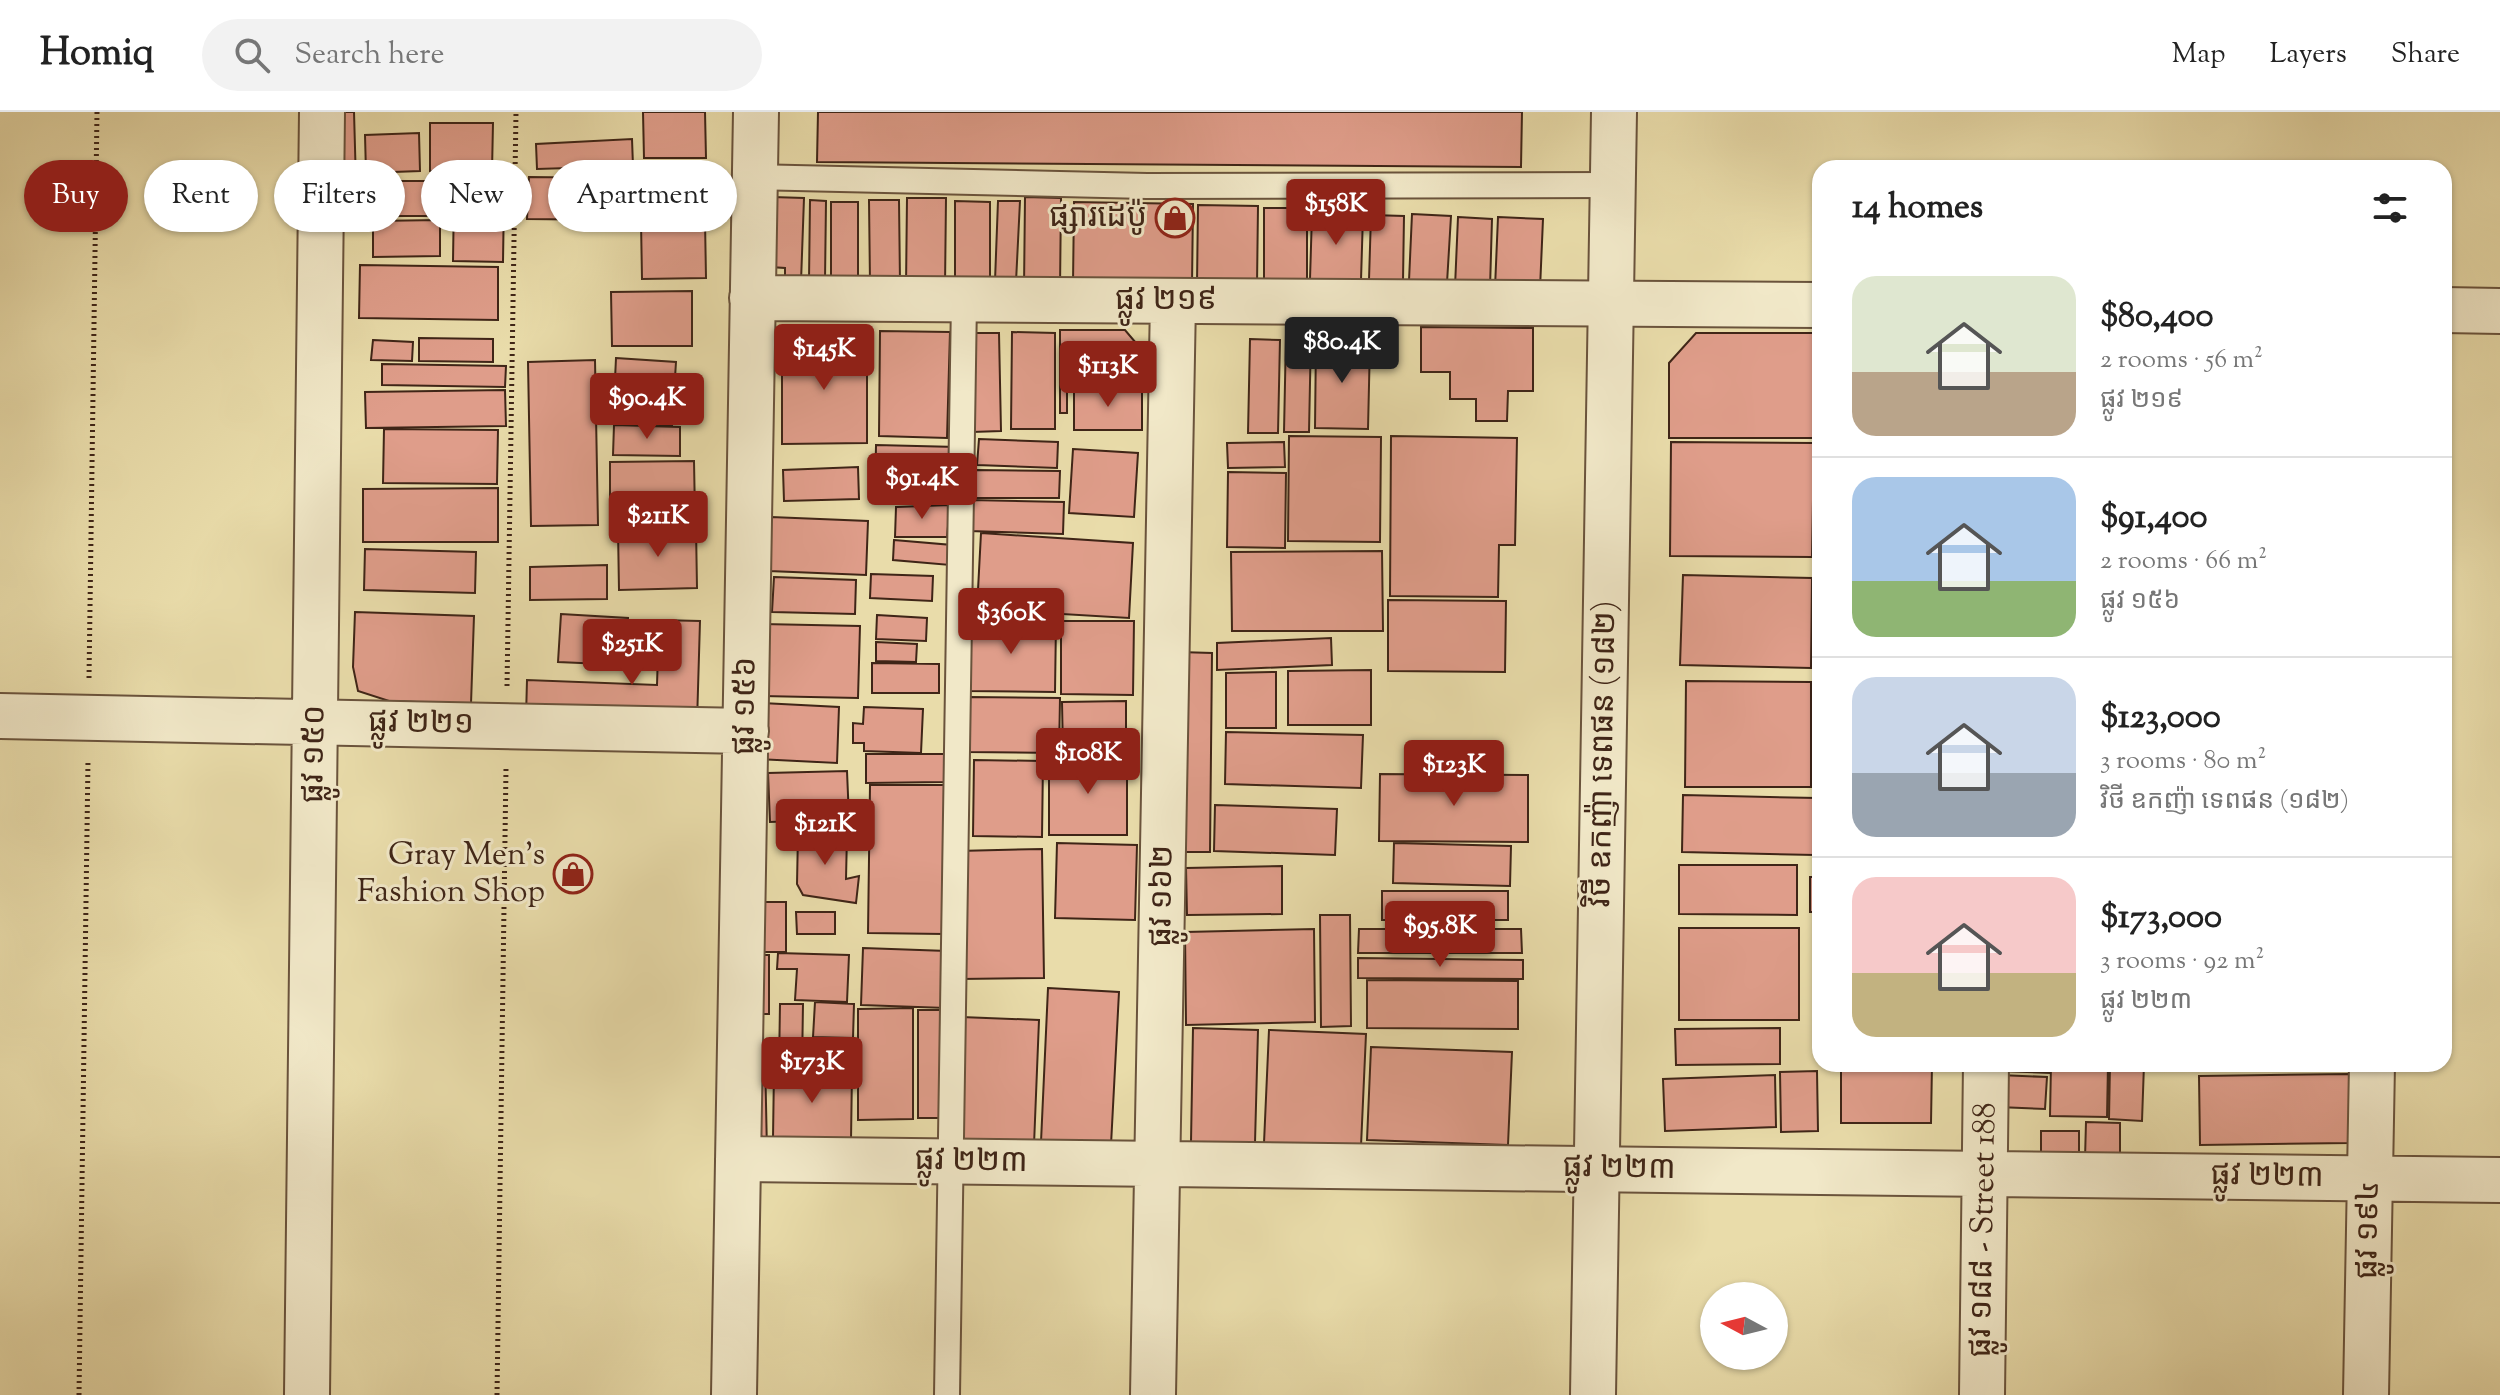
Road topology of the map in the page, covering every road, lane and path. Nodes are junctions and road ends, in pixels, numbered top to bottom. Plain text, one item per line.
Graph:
1 (322, 112) edge
2 (756, 112) edge
3 (1614, 112) edge
4 (755, 177) junction
5 (1613, 185) junction
6 (752, 298) junction
7 (964, 300) junction
8 (1173, 301) junction
9 (1611, 305) junction
10 (1812, 305) edge
11 (2452, 310) edge
12 (2500, 311) edge
13 (0, 716) edge
14 (316, 722) junction
15 (746, 731) junction
16 (1986, 1072) edge
17 (2372, 1072) edge
18 (738, 1159) junction
19 (951, 1161) junction
20 (1158, 1164) junction
21 (1597, 1169) junction
22 (1985, 1173) junction
23 (2370, 1178) junction
24 (2500, 1180) edge
25 (307, 1395) edge
26 (734, 1395) edge
27 (947, 1395) edge
28 (1153, 1395) edge
29 (1593, 1395) edge
30 (1982, 1395) edge
31 (2366, 1395) edge

1 - 14 street, ផ្លូវ ១៥០
2 - 4 street, ផ្លូវ ១៥៦
3 - 5 street, វិថី ឧកញ៉ា ទេពផន (១៨២)
4 - 5 lane
4 - 6 street, ផ្លូវ ១៥៦
5 - 9 street, វិថី ឧកញ៉ា ទេពផន (១៨២)
6 - 7 street, ផ្លូវ ២១៩
6 - 15 street, ផ្លូវ ១៥៦
7 - 8 street, ផ្លូវ ២១៩
7 - 19 lane
8 - 9 street, ផ្លូវ ២១៩
8 - 20 street, ផ្លូវ ១៦២
9 - 10 street, ផ្លូវ ២១៩
9 - 21 street, វិថី ឧកញ៉ា ទេពផន (១៨២)
11 - 12 street
13 - 14 street, ផ្លូវ ២២១
14 - 15 street, ផ្លូវ ២២១
14 - 25 street, ផ្លូវ ១៥០
15 - 18 street, ផ្លូវ ១៥៦
16 - 22 street, ផ្លូវ ១៨៨ - Street 188
17 - 23 street, ផ្លូវ ១៩៤
18 - 19 street, ផ្លូវ ២២៣
18 - 26 street, ផ្លូវ ១៥៦
19 - 20 street, ផ្លូវ ២២៣
19 - 27 lane
20 - 21 street, ផ្លូវ ២២៣
20 - 28 street, ផ្លូវ ១៦២
21 - 22 street, ផ្លូវ ២២៣
21 - 29 street, វិថី ឧកញ៉ា ទេពផន (១៨២)
22 - 23 street, ផ្លូវ ២២៣
22 - 30 street, ផ្លូវ ១៨៨ - Street 188
23 - 24 street, ផ្លូវ ២២៣
23 - 31 street, ផ្លូវ ១៩៤

